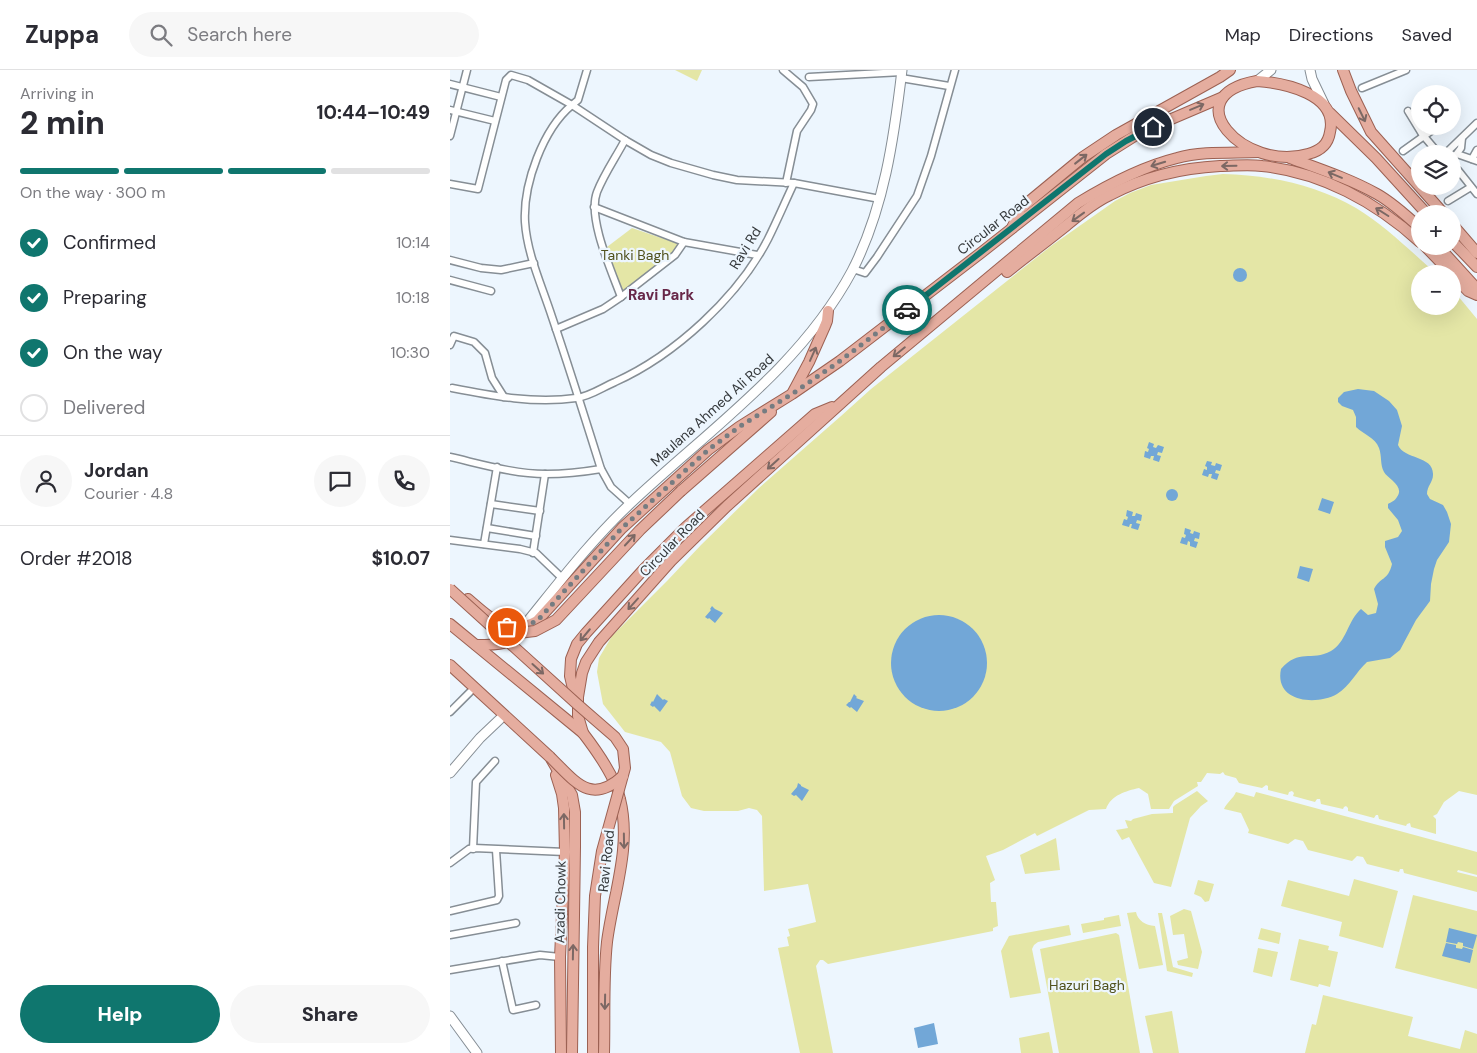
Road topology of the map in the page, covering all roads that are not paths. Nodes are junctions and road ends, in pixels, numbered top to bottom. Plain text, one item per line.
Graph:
1 (467, 70) edge
2 (586, 70) edge
3 (783, 70) edge
4 (955, 70) edge
5 (1230, 70) edge
6 (1271, 70) edge
7 (1310, 70) edge
8 (1343, 70) edge
9 (1406, 70) edge
10 (902, 73) edge
11 (809, 78) dead end
12 (1257, 81) junction
13 (450, 84) edge
14 (950, 86) junction
15 (462, 87) junction
16 (1362, 88) dead end
17 (1222, 97) junction
18 (501, 98) junction
19 (572, 105) junction
20 (1327, 109) junction
21 (453, 110) edge
22 (1408, 111) dead end
23 (1411, 115) edge
24 (495, 121) junction
25 (1476, 127) edge
26 (1427, 135) edge
27 (450, 136) edge
28 (1425, 137) junction
29 (1462, 138) junction
30 (625, 140) junction
31 (1432, 145) edge
32 (1455, 145) edge
33 (1461, 148) edge
34 (1477, 150) edge
35 (1403, 151) dead end
36 (1258, 152) junction
37 (1288, 157) junction
38 (1461, 158) edge
39 (1474, 160) edge
40 (1461, 174) edge
41 (786, 183) junction
42 (450, 184) edge
43 (794, 184) junction
44 (1471, 187) junction
45 (1477, 194) edge
46 (880, 199) junction
47 (1448, 201) dead end
48 (1419, 205) edge
49 (1436, 205) edge
50 (594, 207) junction
51 (1411, 220) edge
52 (1011, 229) junction
53 (1411, 233) edge
54 (1461, 234) edge
55 (684, 242) junction
56 (1461, 250) edge
57 (1477, 253) edge
58 (757, 255) junction
59 (1434, 255) edge
60 (1446, 255) edge
61 (450, 260) edge
62 (534, 263) junction
63 (1443, 265) edge
64 (1477, 267) edge
65 (853, 269) junction
66 (450, 280) edge
67 (1461, 284) edge
68 (977, 288) junction
69 (1477, 290) edge
70 (491, 291) dead end
71 (1477, 295) edge
72 (621, 298) junction
73 (828, 311) junction
74 (556, 329) junction
75 (452, 336) edge
76 (450, 345) edge
77 (450, 380) edge
78 (451, 390) edge
79 (792, 394) junction
80 (504, 397) junction
81 (578, 398) junction
82 (840, 403) junction
83 (700, 440) junction
84 (708, 450) junction
85 (450, 457) edge
86 (497, 467) junction
87 (601, 469) junction
88 (545, 474) junction
89 (491, 504) junction
90 (630, 504) junction
91 (540, 512) junction
92 (487, 528) junction
93 (536, 536) junction
94 (450, 540) edge
95 (484, 544) junction
96 (533, 553) junction
97 (562, 578) junction
98 (450, 587) edge
99 (450, 624) edge
100 (528, 626) junction
101 (497, 632) junction
102 (476, 645) junction
103 (450, 665) edge
104 (450, 673) edge
105 (470, 692) junction
106 (577, 704) junction
107 (450, 712) edge
108 (500, 720) junction
109 (583, 733) junction
110 (550, 757) junction
111 (495, 761) dead end
112 (450, 772) edge
113 (624, 776) junction
114 (472, 849) junction
115 (496, 850) junction
116 (565, 852) junction
117 (450, 863) edge
118 (450, 911) edge
119 (516, 923) dead end
120 (450, 935) edge
121 (560, 957) junction
122 (502, 961) junction
123 (450, 970) edge
124 (536, 1005) dead end
125 (450, 1016) edge
126 (474, 1052) edge
127 (561, 1053) edge
128 (572, 1053) edge
129 (593, 1053) edge
130 (604, 1053) edge

1 - 15 street
2 - 19 street
3 - 41 street
4 - 14 street
52 -> 5 main road
6 - 12 street
7 - 20 street
8 -> 49 main road
9 - 16 street
10 - 11 street
10 - 14 street
10 - 46 street, Maulana Ahmed Ali Road
12 - 17 main road
12 - 20 main road
13 - 15 street
14 - 65 street
15 - 18 street
15 - 21 street
17 - 36 main road
52 -> 17 main road, Circular Road
18 - 19 street
18 - 24 street
19 - 30 street
19 - 62 street
20 - 37 main road
20 - 48 main road
21 - 24 street
21 - 27 street
22 - 23 street
24 - 42 street
25 - 29 street
26 - 28 street
28 - 31 street
28 - 35 street
29 - 32 street
29 - 33 street
30 - 41 street
30 - 50 street
34 - 39 street
36 - 37 main road
36 -> 68 main road, Circular Road
51 -> 37 main road
38 - 39 street
40 - 44 street
41 - 43 street
43 - 46 street
43 - 58 street, Ravi Rd
44 - 45 street
44 - 47 street
46 - 65 street, Maulana Ahmed Ali Road
50 - 55 street
50 - 72 street
52 - 79 main road, Circular Road
53 -> 68 main road
54 - 57 main road
55 - 58 street
55 - 72 street
56 - 64 main road
58 - 81 street, Ravi Rd
59 - 63 main road
60 - 69 main road
61 - 62 street
62 - 74 street
65 - 73 street, Maulana Ahmed Ali Road
66 - 70 street
67 - 71 main road
68 -> 82 main road, Circular Road
72 - 74 street
79 -> 73 main road
73 - 83 street, Maulana Ahmed Ali Road
74 - 81 street
75 - 76 street
75 - 80 street
77 - 78 street
78 - 80 street, Ravi Rd
79 - 84 main road, Circular Road
101 -> 79 main road, Circular Road, bridge
80 - 81 street, Ravi Rd
81 - 87 street
82 -> 106 main road, Circular Road
82 -> 109 main road, Circular Road
83 - 84 street
83 - 90 street, Maulana Ahmed Ali Road
84 - 100 main road, Circular Road
85 - 86 street
86 - 88 street
86 - 89 street
87 - 88 street
87 - 90 street
88 - 91 street
89 - 91 street
89 - 92 street
90 - 97 street, Maulana Ahmed Ali Road
91 - 93 street
92 - 93 street
92 - 95 street
93 - 96 street
94 - 95 street
95 - 96 street
96 - 97 street
97 - 100 street, Maulana Ahmed Ali Road
98 - 100 main road
98 - 101 main road, bridge
99 - 102 main road, Ravi Road
100 - 102 main road, Circular Road
101 -> 106 main road, bridge
102 - 109 main road, Ravi Road
103 - 110 main road
104 - 105 main road
105 - 107 street
105 - 108 main road
106 - 113 main road, bridge
108 - 112 street
116 -> 108 main road
109 -> 130 main road, Ravi Road
110 - 113 main road, bridge
128 -> 110 main road, Azadi Chowk, bridge
111 - 114 street
113 - 129 main road, bridge
114 - 115 street
114 - 117 street
115 - 116 street
115 - 118 street
116 - 121 main road
119 - 120 street
121 - 122 street
121 - 127 main road
122 - 123 street
122 - 124 street
125 - 126 street

